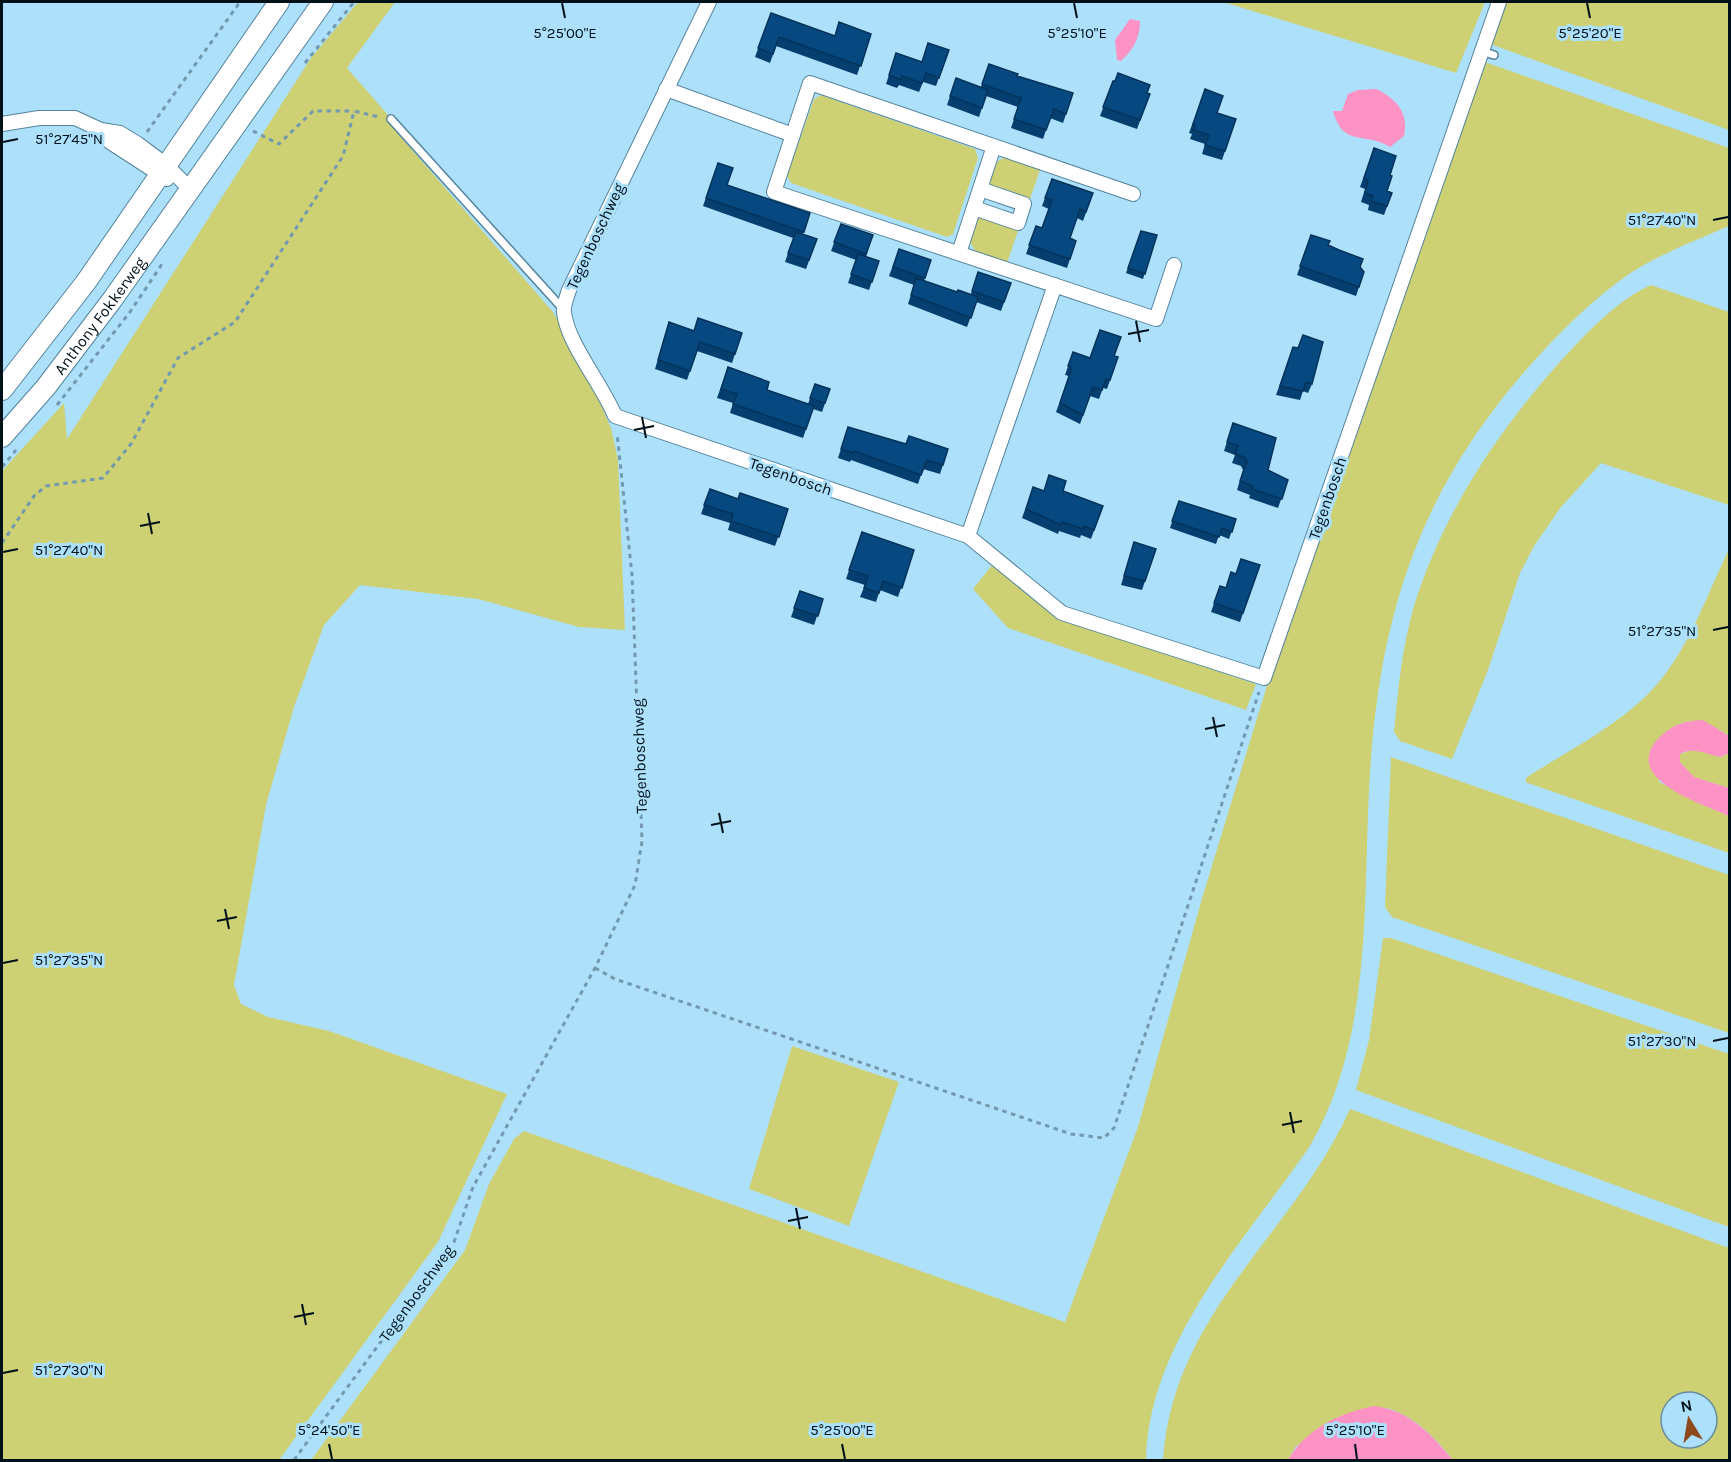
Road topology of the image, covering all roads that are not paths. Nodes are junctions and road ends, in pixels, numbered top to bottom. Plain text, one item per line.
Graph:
1 (279, 2) edge
2 (323, 2) edge
3 (709, 2) edge
4 (1498, 2) edge
5 (666, 89) junction
6 (391, 119) road end
7 (2, 124) edge
8 (101, 130) junction
9 (793, 135) junction
10 (994, 146) junction
11 (163, 170) junction
12 (980, 189) junction
13 (191, 190) junction
14 (1133, 194) dead end
15 (974, 208) junction
16 (959, 253) junction
17 (1174, 265) dead end
18 (1055, 285) junction
19 (563, 309) junction
20 (2, 390) edge
21 (615, 416) joint
22 (2, 437) edge
23 (968, 536) junction

1 - 11 main road, Anthony Fokkerweg
2 - 13 main road, Anthony Fokkerweg
3 - 5 street, Tegenboschweg
4 - 23 street, Tegenbosch
5 - 9 street
5 - 19 street, Tegenboschweg
6 - 19 lane
7 - 8 street
8 - 11 street
8 - 11 street
9 - 10 street
9 - 16 street
10 - 12 street
10 - 14 street
11 - 13 street
11 - 20 main road, Anthony Fokkerweg
12 - 15 street
12 - 15 street
13 - 22 main road, Anthony Fokkerweg
15 - 16 street
16 - 18 street
17 - 18 street
18 - 23 street
19 - 21 street, Tegenboschweg
21 - 23 street, Tegenbosch

